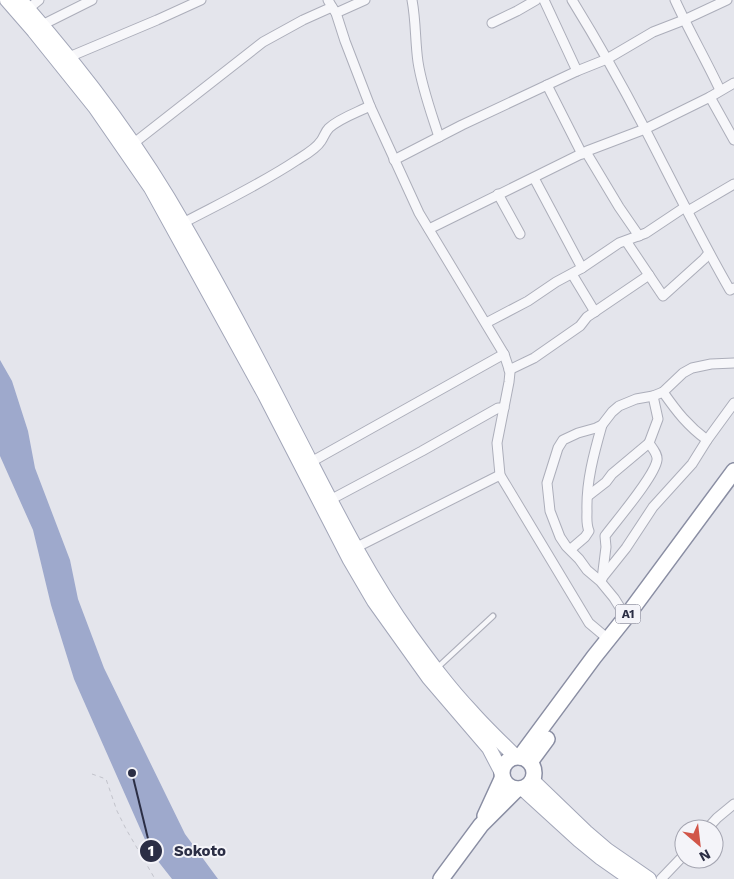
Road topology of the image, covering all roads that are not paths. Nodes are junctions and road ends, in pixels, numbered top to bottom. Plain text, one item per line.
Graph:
1 (7, 0) edge
2 (92, 0) edge
3 (201, 0) edge
4 (365, 0) edge
5 (412, 0) edge
6 (536, 0) edge
7 (544, 0) edge
8 (572, 0) edge
9 (675, 0) edge
10 (727, 0) edge
11 (29, 3) edge
12 (332, 7) edge
13 (684, 20) junction
14 (492, 23) dead end
15 (42, 25) junction
16 (69, 58) junction
17 (607, 59) junction
18 (577, 71) junction
19 (734, 83) edge
20 (547, 85) junction
21 (720, 90) junction
22 (710, 97) junction
23 (370, 106) junction
24 (645, 129) junction
25 (439, 137) junction
26 (734, 140) edge
27 (134, 143) junction
28 (584, 153) junction
29 (394, 160) junction
30 (534, 178) junction
31 (734, 184) edge
32 (498, 194) junction
33 (687, 208) junction
34 (183, 223) junction
35 (429, 229) junction
36 (520, 234) dead end
37 (639, 236) junction
38 (626, 241) junction
39 (709, 253) junction
40 (582, 268) junction
41 (572, 274) junction
42 (649, 275) junction
43 (734, 288) edge
44 (595, 312) junction
45 (486, 323) junction
46 (504, 354) junction
47 (734, 363) edge
48 (509, 370) junction
49 (663, 392) junction
50 (653, 396) junction
51 (734, 403) edge
52 (504, 408) junction
53 (602, 425) junction
54 (707, 440) junction
55 (649, 442) junction
56 (311, 462) junction
57 (734, 471) edge
58 (500, 476) junction
59 (734, 484) edge
60 (588, 496) junction
61 (330, 500) junction
62 (356, 548) junction
63 (571, 549) junction
64 (678, 553) junction
65 (601, 579) junction
66 (494, 616) dead end
67 (626, 616) junction
68 (608, 639) junction
69 (436, 669) junction
70 (522, 759) junction
71 (502, 775) junction
72 (524, 786) junction
73 (734, 804) edge
74 (716, 819) edge
75 (481, 825) junction
76 (674, 865) edge
77 (441, 879) edge
78 (631, 879) edge
79 (649, 879) edge
80 (661, 879) edge

1 - 71 main road
2 - 15 street
3 - 16 street
4 - 12 street
5 - 25 street
6 - 14 street
7 - 18 street
8 - 17 street
9 - 13 street
10 - 13 street
11 - 15 main road
12 - 23 street
12 - 27 street
13 - 17 street
13 - 21 street
15 - 16 main road
16 - 27 main road
17 - 18 street
17 - 24 street
18 - 20 street
19 - 21 street
20 - 25 street
20 - 28 street
21 - 22 street
22 - 24 street
22 - 26 street
23 - 29 street
23 - 34 street
24 - 28 street
24 - 33 street
25 - 29 street
27 - 34 main road
28 - 30 street
28 - 37 street
29 - 35 street
30 - 32 street
30 - 40 street
31 - 33 street
32 - 35 street
32 - 36 street
33 - 37 street
33 - 39 street
34 - 56 main road
35 - 45 street
37 - 38 street
38 - 40 street
38 - 42 street
39 - 42 street
39 - 43 street
40 - 41 street
41 - 44 street
41 - 45 street
42 - 44 street
44 - 48 street
45 - 46 street
46 - 48 street
46 - 56 street
47 - 49 street
48 - 52 street
49 - 50 street
49 - 54 street
50 - 53 street
50 - 55 street
51 - 54 street
52 - 58 street
52 - 61 street
53 - 60 street
53 - 63 street
54 - 65 street
55 - 60 street
55 - 65 street
56 - 61 main road
57 - 64 highway, A1
58 - 62 street
58 - 68 street
59 - 64 highway, A1
60 - 63 street
61 - 62 main road
62 - 69 main road
63 - 65 street
64 - 67 highway, A1
64 - 70 highway, A1
65 - 67 street
66 - 69 lane
67 - 68 highway, A1
68 - 70 highway, A1
69 - 70 main road
70 - 71 highway
70 - 72 highway
71 - 72 highway
71 - 75 highway
72 - 75 highway
72 - 78 main road
72 - 79 main road
73 - 74 street
75 - 77 highway
76 - 80 street

